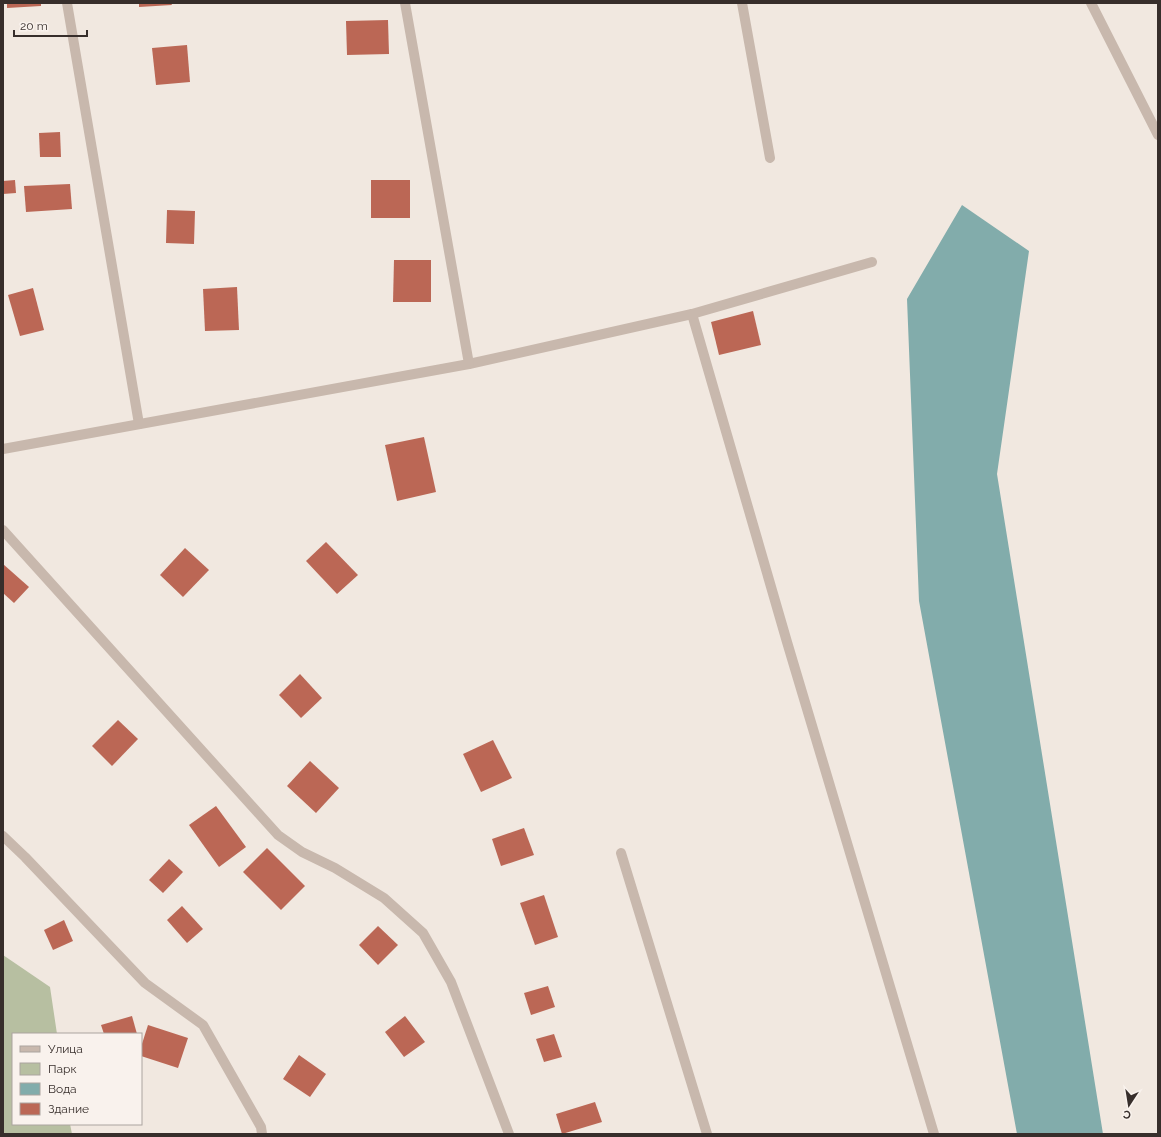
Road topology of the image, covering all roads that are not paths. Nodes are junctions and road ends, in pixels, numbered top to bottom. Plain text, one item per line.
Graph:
1 (67, 3) edge
2 (405, 3) edge
3 (742, 3) edge
4 (1091, 3) edge
5 (1158, 135) edge
6 (770, 158) dead end
7 (872, 262) dead end
8 (692, 314) junction
9 (469, 364) junction
10 (139, 424) junction
11 (3, 449) edge
12 (3, 530) edge
13 (3, 836) edge
14 (621, 853) dead end
15 (262, 1134) edge
16 (509, 1134) edge
17 (707, 1134) edge
18 (934, 1134) edge

1 - 10 street
2 - 9 street
3 - 6 street
4 - 5 street
7 - 8 street
8 - 9 street
8 - 18 street
9 - 10 street
10 - 11 street
12 - 16 street
13 - 15 street
14 - 17 street

